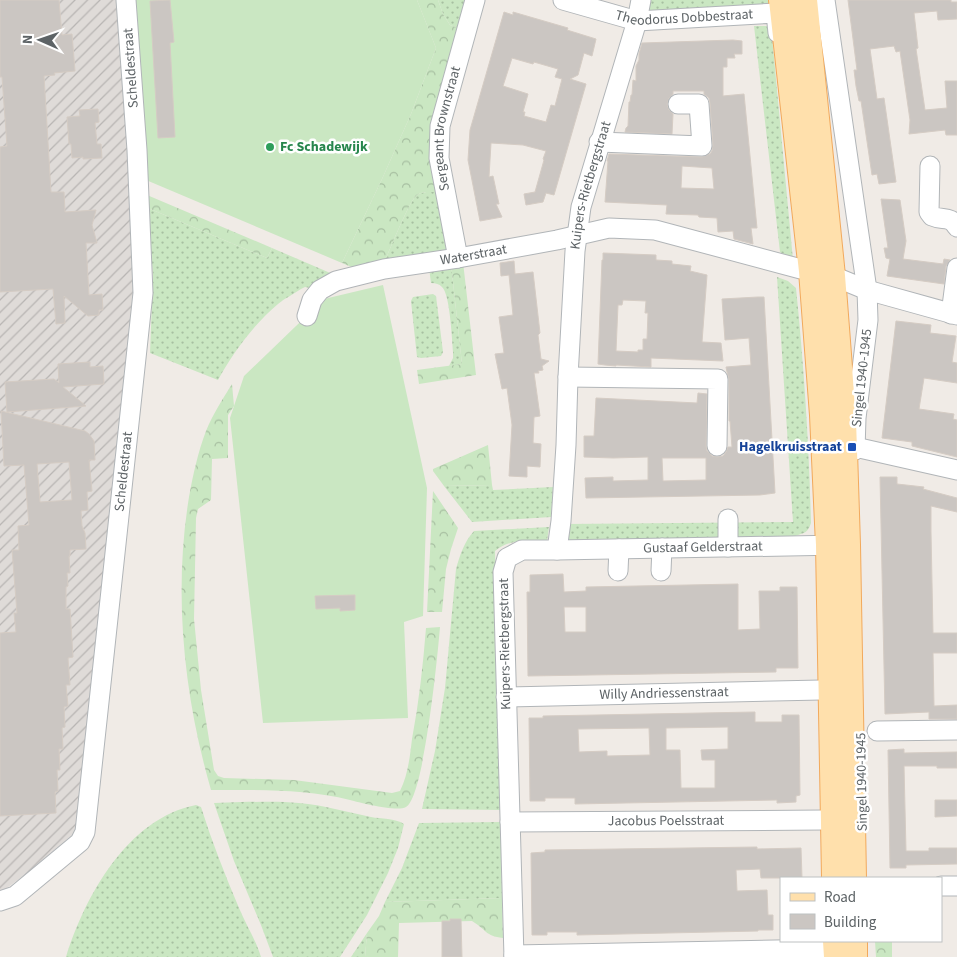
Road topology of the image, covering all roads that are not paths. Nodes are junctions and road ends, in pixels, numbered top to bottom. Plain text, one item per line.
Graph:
1 (126, 0) edge
2 (476, 0) edge
3 (563, 0) edge
4 (641, 0) edge
5 (805, 0) edge
6 (824, 0) edge
7 (779, 7) edge
8 (636, 21) junction
9 (678, 104) dead end
10 (600, 142) junction
11 (930, 166) dead end
12 (957, 227) edge
13 (578, 234) junction
14 (458, 258) junction
15 (957, 268) edge
16 (815, 272) junction
17 (866, 290) junction
18 (954, 315) edge
19 (307, 316) dead end
20 (568, 376) junction
21 (716, 446) dead end
22 (855, 447) junction
23 (957, 470) edge
24 (728, 519) dead end
25 (832, 545) junction
26 (728, 547) junction
27 (662, 548) junction
28 (619, 549) junction
29 (557, 550) junction
30 (661, 570) dead end
31 (618, 571) dead end
32 (821, 690) junction
33 (506, 698) junction
34 (957, 730) edge
35 (877, 731) dead end
36 (824, 820) junction
37 (510, 822) junction
38 (825, 877) edge
39 (834, 877) edge
40 (854, 877) edge
41 (863, 877) edge
42 (942, 886) edge
43 (957, 886) edge
44 (0, 901) edge
45 (855, 942) edge
46 (864, 942) edge
47 (830, 949) edge
48 (514, 956) edge
49 (855, 957) edge
50 (864, 957) edge

1 - 44 street, Scheldestraat
2 - 14 street, Sergeant Brownstraat
3 - 8 street, Theodorus Dobbestraat
4 - 8 street, Kuipers-Rietbergstraat
5 - 16 main road, Singel 1940-1945
6 - 17 street, Singel 1940-1945
7 - 8 street, Theodorus Dobbestraat
7 - 16 main road, Singel 1940-1945
8 - 10 street, Kuipers-Rietbergstraat
9 - 10 street
10 - 13 street, Kuipers-Rietbergstraat
11 - 12 street
13 - 14 street, Waterstraat
13 - 16 street
13 - 20 street, Kuipers-Rietbergstraat
14 - 19 street, Waterstraat
15 - 18 street
16 - 17 street
16 - 25 street, Singel 1940-1945
16 - 25 main road, Singel 1940-1945
17 - 18 street
17 - 22 street, Singel 1940-1945
20 - 21 street
20 - 29 street, Kuipers-Rietbergstraat
22 - 23 street
22 - 41 street, Singel 1940-1945
24 - 26 street
25 - 26 street, Gustaaf Gelderstraat
25 - 32 street, Singel 1940-1945
25 - 39 main road, Singel 1940-1945
25 - 40 main road, Singel 1940-1945
26 - 27 street, Gustaaf Gelderstraat
27 - 28 street, Gustaaf Gelderstraat
27 - 30 street
28 - 29 street, Gustaaf Gelderstraat
28 - 31 street
29 - 33 street, Kuipers-Rietbergstraat
32 - 33 street, Willy Andriessenstraat
32 - 36 street, Singel 1940-1945
33 - 37 street, Kuipers-Rietbergstraat
34 - 35 street
36 - 37 street, Jacobus Poelsstraat
36 - 38 street, Singel 1940-1945
37 - 48 street, Kuipers-Rietbergstraat
42 - 43 street
45 - 49 main road
46 - 50 street
47 - 48 street

